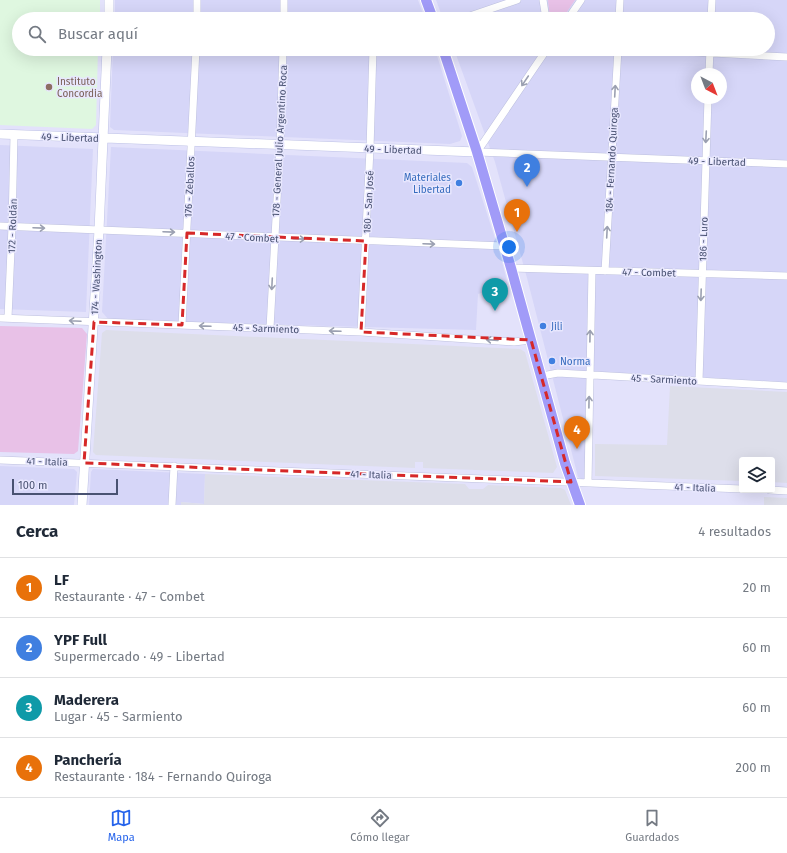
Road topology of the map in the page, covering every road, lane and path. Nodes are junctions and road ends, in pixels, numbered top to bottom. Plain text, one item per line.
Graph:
1 (109, 0) edge
2 (197, 0) edge
3 (284, 0) edge
4 (426, 0) edge
5 (517, 0) edge
6 (543, 0) edge
7 (581, 0) edge
8 (620, 0) edge
9 (712, 0) edge
10 (109, 12) edge
11 (197, 12) edge
12 (284, 12) edge
13 (430, 12) edge
14 (482, 12) edge
15 (545, 12) edge
16 (573, 12) edge
17 (619, 12) edge
18 (711, 12) edge
19 (775, 55) edge
20 (107, 56) edge
21 (196, 56) edge
22 (283, 56) edge
23 (373, 56) edge
24 (445, 56) edge
25 (542, 56) edge
26 (618, 56) edge
27 (710, 56) edge
28 (787, 56) edge
29 (709, 68) edge
30 (708, 104) edge
31 (0, 134) edge
32 (14, 135) junction
33 (103, 138) junction
34 (192, 142) junction
35 (280, 145) junction
36 (370, 148) junction
37 (477, 152) junction
38 (612, 158) junction
39 (705, 161) junction
40 (787, 164) edge
41 (0, 226) edge
42 (12, 226) junction
43 (99, 230) junction
44 (187, 233) junction
45 (274, 238) junction
46 (366, 242) junction
47 (504, 246) junction
48 (511, 268) junction
49 (592, 271) junction
50 (605, 271) junction
51 (702, 273) junction
52 (787, 276) edge
53 (4, 318) edge
54 (94, 322) junction
55 (182, 325) junction
56 (270, 328) junction
57 (361, 332) junction
58 (531, 340) junction
59 (590, 375) junction
60 (542, 376) junction
61 (699, 381) junction
62 (787, 386) edge
63 (0, 460) edge
64 (84, 463) junction
65 (174, 466) junction
66 (571, 482) junction
67 (588, 483) junction
68 (739, 489) edge
69 (775, 490) edge
70 (787, 491) edge
71 (82, 505) edge
72 (172, 505) edge
73 (580, 505) edge

1 - 10 street
2 - 11 street
3 - 12 street
4 - 13 main road
5 - 14 street
6 - 15 street
7 - 16 street
8 - 17 street
9 - 18 street
19 - 28 street
20 - 33 street, 174 - Washington
21 - 34 street, 176 - Zeballos
22 - 35 street, 178 - General Julio Argentino Roca
23 - 36 street, 180 - San José
24 - 37 main road
25 -> 37 street
38 -> 26 street, 184 - Fernando Quiroga
27 - 29 street
30 -> 39 street, 186 - Luro
31 - 32 street, 49 - Libertad
32 - 33 street, 49 - Libertad
32 - 42 street, 172 - Roldán
33 - 34 street, 49 - Libertad
33 - 43 street, 174 - Washington
34 - 35 street, 49 - Libertad
34 - 44 street, 176 - Zeballos
35 - 36 street, 49 - Libertad
35 - 45 street, 178 - General Julio Argentino Roca
36 - 37 street, 49 - Libertad
36 - 46 street, 180 - San José
37 - 38 street, 49 - Libertad
37 - 47 main road
38 - 39 street, 49 - Libertad
50 -> 38 street, 184 - Fernando Quiroga
39 - 40 street, 49 - Libertad
39 - 51 street, 186 - Luro
41 - 42 street, 47 - Combet
42 -> 43 street, 47 - Combet
42 - 53 street, 172 - Roldán
43 -> 44 street, 47 - Combet
43 - 54 street, 174 - Washington
44 - 45 street, 47 - Combet
44 - 55 street, 176 - Zeballos
45 -> 46 street, 47 - Combet
45 -> 56 street, 178 - General Julio Argentino Roca
46 -> 47 street, 47 - Combet
46 - 57 street, 180 - San José
47 - 48 main road
48 - 49 street, 47 - Combet
48 - 58 main road
49 - 50 street, 47 - Combet
59 -> 49 street
50 - 51 street, 47 - Combet
51 - 52 street, 47 - Combet
51 -> 61 street, 186 - Luro
54 -> 53 street, 45 - Sarmiento
54 - 55 street, 45 - Sarmiento
54 - 64 street, 174 - Washington
56 -> 55 street, 45 - Sarmiento
57 -> 56 street, 45 - Sarmiento
58 -> 57 street, 45 - Sarmiento
58 - 60 main road
59 - 60 street, 45 - Sarmiento
59 - 61 street, 45 - Sarmiento
67 -> 59 street
60 - 66 main road
61 - 62 street, 45 - Sarmiento
63 - 64 street, 41 - Italia
64 - 65 street, 41 - Italia
64 - 71 street, 174 - Washington
65 - 66 street, 41 - Italia
65 - 72 street
66 - 67 street, 41 - Italia
66 - 73 main road
67 - 68 street, 41 - Italia
69 - 70 street

